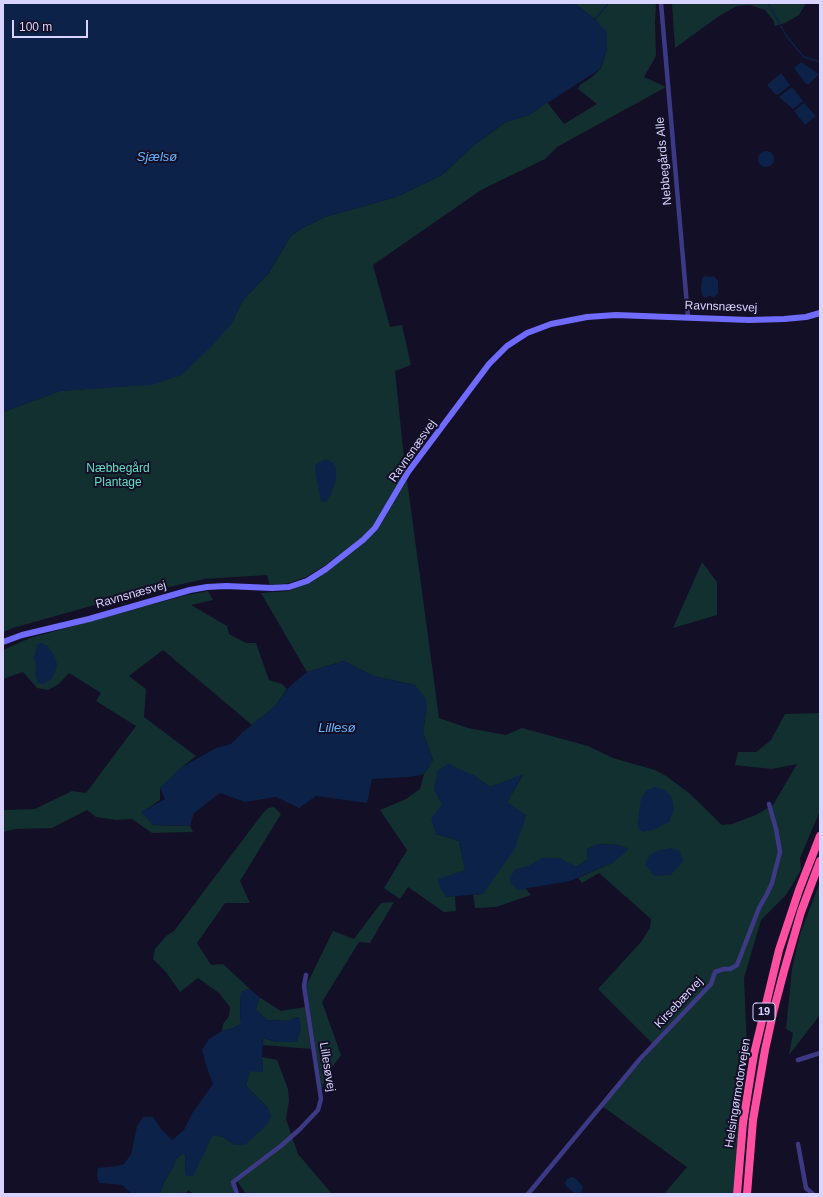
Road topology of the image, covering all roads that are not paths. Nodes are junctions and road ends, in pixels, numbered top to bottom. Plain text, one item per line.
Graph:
1 (661, 3) edge
2 (820, 313) edge
3 (688, 317) junction
4 (3, 642) edge
5 (769, 804) dead end
6 (820, 836) edge
7 (820, 861) edge
8 (306, 975) dead end
9 (820, 1053) edge
10 (798, 1060) dead end
11 (798, 1144) dead end
12 (237, 1194) edge
13 (528, 1194) edge
14 (737, 1194) edge
15 (747, 1194) edge
16 (813, 1194) edge

1 - 3 street, Nebbegårds Alle
2 - 3 main road, Ravnsnæsvej
3 - 4 main road, Ravnsnæsvej
5 - 13 street, Kirsebærvej
6 - 14 highway, Helsingørmotorvejen / 19
7 - 15 highway, Helsingørmotorvejen / 19
8 - 12 street, Lillesøvej
9 - 10 street
11 - 16 street

